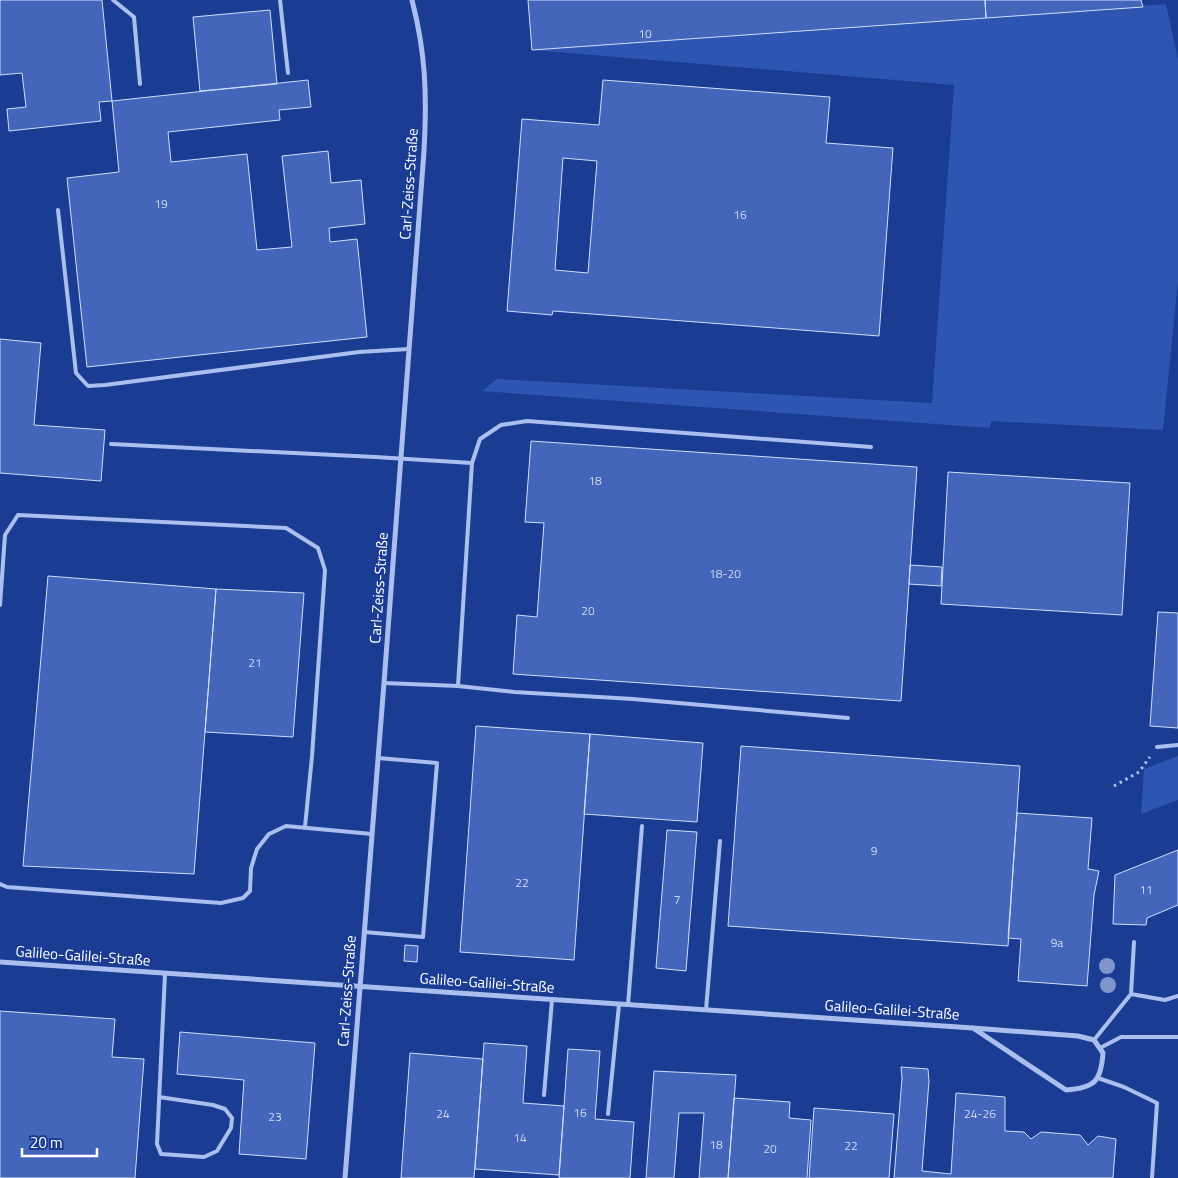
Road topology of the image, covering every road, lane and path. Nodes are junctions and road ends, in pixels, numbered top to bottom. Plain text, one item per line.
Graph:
1 (114, 0) edge
2 (280, 0) edge
3 (412, 0) edge
4 (288, 73) dead end
5 (140, 84) dead end
6 (58, 210) dead end
7 (409, 348) junction
8 (111, 444) dead end
9 (871, 447) dead end
10 (401, 458) junction
11 (472, 463) junction
12 (0, 605) edge
13 (384, 683) junction
14 (458, 686) junction
15 (848, 718) dead end
16 (1178, 745) edge
17 (1157, 748) joint
18 (378, 758) junction
19 (1114, 786) dead end
20 (642, 826) dead end
21 (305, 828) junction
22 (372, 834) junction
23 (720, 841) dead end
24 (0, 884) edge
25 (364, 932) junction
26 (1134, 942) dead end
27 (0, 962) edge
28 (165, 974) junction
29 (360, 987) junction
30 (1131, 994) junction
31 (1178, 996) edge
32 (552, 1000) junction
33 (619, 1005) junction
34 (628, 1005) junction
35 (706, 1010) junction
36 (973, 1028) junction
37 (1178, 1037) edge
38 (1094, 1040) junction
39 (1100, 1048) junction
40 (1098, 1078) junction
41 (544, 1094) dead end
42 (159, 1098) junction
43 (608, 1114) dead end
44 (345, 1178) edge
45 (1152, 1178) edge

1 - 5 lane
2 - 4 lane
3 - 7 street, Carl-Zeiss-Straße
6 - 7 lane
7 - 10 street, Carl-Zeiss-Straße
8 - 10 lane
9 - 11 lane
10 - 11 lane
10 - 13 street, Carl-Zeiss-Straße
11 - 14 lane
12 - 21 lane
13 - 14 lane
13 - 18 street, Carl-Zeiss-Straße
14 - 15 lane
16 - 17 lane
17 - 19 path
18 - 22 street, Carl-Zeiss-Straße
18 - 25 lane
20 - 34 lane
21 - 22 lane
21 - 24 lane
22 - 25 street, Carl-Zeiss-Straße
23 - 35 lane
25 - 29 street, Carl-Zeiss-Straße
26 - 30 lane
27 - 28 street, Galileo-Galilei-Straße
28 - 29 street, Galileo-Galilei-Straße
28 - 42 lane
29 - 32 street, Galileo-Galilei-Straße
29 - 44 street, Carl-Zeiss-Straße
30 - 31 lane
30 - 38 lane
32 - 33 street, Galileo-Galilei-Straße
32 - 41 lane
33 - 34 street, Galileo-Galilei-Straße
33 - 43 lane
34 - 35 street, Galileo-Galilei-Straße
35 - 36 street, Galileo-Galilei-Straße
36 - 38 street, Galileo-Galilei-Straße
36 - 40 street, Galileo-Galilei-Straße
37 - 39 lane
38 - 39 street
39 - 40 street
40 - 45 lane
42 - 42 lane

